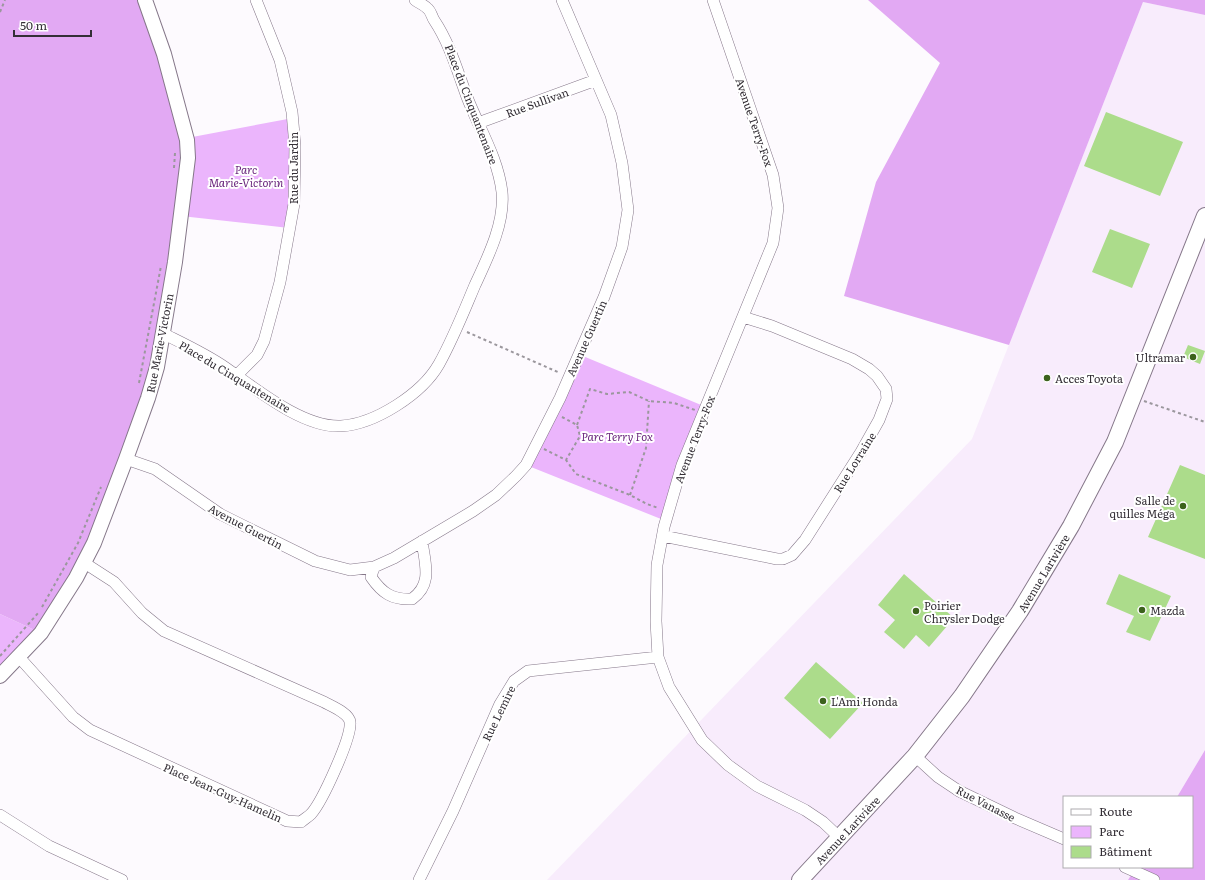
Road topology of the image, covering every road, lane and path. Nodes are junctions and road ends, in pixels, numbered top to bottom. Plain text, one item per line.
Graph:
1 (5, 0) edge
2 (145, 0) edge
3 (256, 0) edge
4 (415, 0) edge
5 (562, 0) edge
6 (713, 0) edge
7 (0, 12) edge
8 (596, 80) junction
9 (478, 123) junction
10 (175, 148) dead end
11 (173, 170) dead end
12 (1205, 216) edge
13 (161, 266) dead end
14 (743, 317) junction
15 (457, 327) junction
16 (162, 333) junction
17 (236, 376) junction
18 (569, 377) junction
19 (138, 386) dead end
20 (1134, 397) junction
21 (649, 401) junction
22 (552, 412) junction
23 (704, 413) junction
24 (1205, 422) edge
25 (577, 425) junction
26 (536, 445) junction
27 (126, 459) junction
28 (566, 460) junction
29 (102, 486) dead end
30 (630, 495) junction
31 (669, 511) junction
32 (663, 536) junction
33 (422, 541) junction
34 (83, 562) junction
35 (374, 566) junction
36 (0, 656) edge
37 (18, 656) junction
38 (658, 657) junction
39 (0, 676) edge
40 (915, 756) junction
41 (0, 815) edge
42 (840, 838) junction
43 (1063, 839) edge
44 (1127, 868) edge
45 (122, 880) edge
46 (419, 880) edge
47 (800, 880) edge
48 (1154, 880) edge

1 - 7 path
2 - 16 street, Rue Marie-Victorin
3 - 17 street, Rue du Jardin
4 - 9 street, Place du Cinquantenaire
5 - 8 street, Avenue Guertin
6 - 14 street, Avenue Terry-Fox
8 - 9 street, Rue Sullivan
8 - 18 street, Avenue Guertin
9 - 15 street, Place du Cinquantenaire
10 - 11 path
12 - 20 main road, Avenue Larivière
13 - 19 path
14 - 23 street, Avenue Terry-Fox
14 - 32 street, Rue Lorraine
15 - 17 street, Place du Cinquantenaire
15 - 18 path
16 - 17 street, Place du Cinquantenaire
16 - 27 street, Rue Marie-Victorin
18 - 22 street, Avenue Guertin
20 - 24 path
20 - 40 main road, Avenue Larivière
21 - 23 path
21 - 25 path
21 - 30 path
22 - 25 path
22 - 26 street, Avenue Guertin
23 - 31 street, Avenue Terry-Fox
25 - 28 path
26 - 28 path
26 - 33 street, Avenue Guertin
27 - 34 street, Rue Marie-Victorin
27 - 35 street, Avenue Guertin
28 - 30 path
29 - 36 path
30 - 31 path
31 - 32 street, Avenue Terry-Fox
32 - 38 street, Avenue Terry-Fox
33 - 35 street, Avenue Guertin
33 - 35 street
34 - 37 street, Rue Marie-Victorin
34 - 37 street, Place Jean-Guy-Hamelin
37 - 39 street, Rue Marie-Victorin
38 - 42 street, Avenue Terry-Fox
38 - 46 street, Rue Lemire
40 - 42 main road, Avenue Larivière
40 - 43 street, Rue Vanasse
41 - 45 street
42 - 47 main road, Avenue Larivière
44 - 48 street

